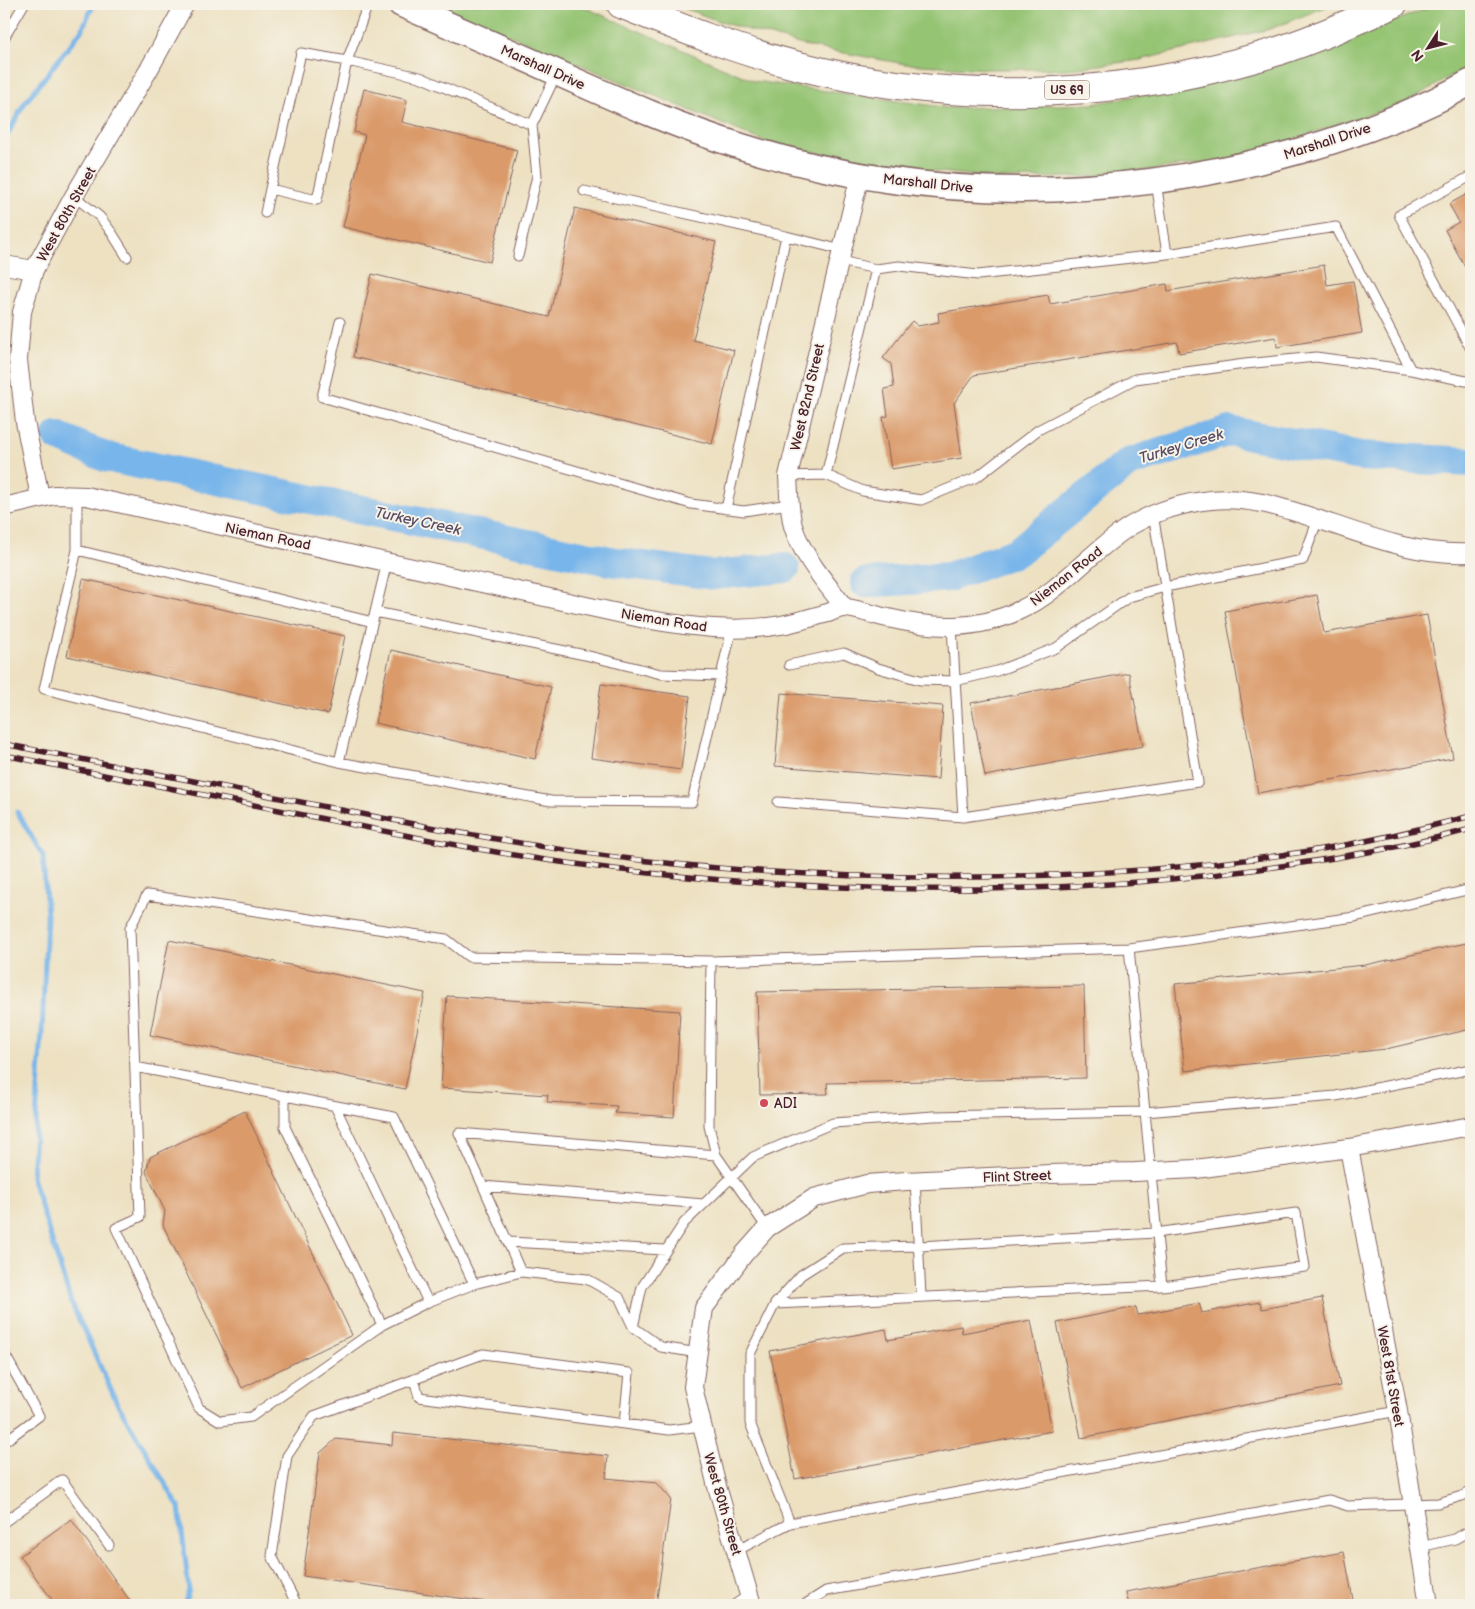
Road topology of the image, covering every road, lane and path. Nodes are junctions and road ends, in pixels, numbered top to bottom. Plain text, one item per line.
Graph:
1 (24, 4) edge
2 (185, 4) edge
3 (368, 4) edge
4 (400, 4) edge
5 (621, 4) edge
6 (1392, 4) edge
7 (4, 38) edge
8 (347, 61) junction
9 (557, 73) junction
10 (1471, 82) edge
11 (532, 125) junction
12 (860, 175) junction
13 (1471, 176) edge
14 (1156, 181) junction
15 (270, 189) junction
16 (584, 191) dead end
17 (74, 196) junction
18 (265, 213) dead end
19 (786, 236) junction
20 (1167, 254) junction
21 (841, 255) junction
22 (518, 256) dead end
23 (127, 257) dead end
24 (4, 264) edge
25 (34, 270) junction
26 (876, 270) junction
27 (340, 322) dead end
28 (1471, 350) edge
29 (1411, 370) junction
30 (1471, 382) edge
31 (826, 475) junction
32 (788, 476) junction
33 (77, 496) junction
34 (40, 497) junction
35 (789, 504) junction
36 (4, 507) edge
37 (726, 509) junction
38 (1153, 514) junction
39 (1318, 520) junction
40 (77, 550) junction
41 (1471, 556) edge
42 (387, 562) junction
43 (1166, 587) junction
44 (845, 608) junction
45 (375, 612) junction
46 (373, 622) junction
47 (952, 626) junction
48 (732, 628) junction
49 (789, 665) dead end
50 (721, 676) junction
51 (955, 680) junction
52 (339, 762) junction
53 (778, 802) dead end
54 (963, 817) junction
55 (1471, 889) edge
56 (1129, 948) junction
57 (712, 961) junction
58 (135, 1067) junction
59 (1471, 1069) edge
60 (285, 1096) junction
61 (335, 1106) junction
62 (1146, 1112) junction
63 (1471, 1126) edge
64 (1349, 1148) junction
65 (716, 1155) junction
66 (1152, 1171) junction
67 (732, 1177) junction
68 (914, 1180) junction
69 (483, 1186) junction
70 (704, 1204) junction
71 (767, 1228) junction
72 (1156, 1232) junction
73 (508, 1242) junction
74 (919, 1246) junction
75 (666, 1250) junction
76 (521, 1272) junction
77 (474, 1284) junction
78 (1162, 1286) junction
79 (920, 1296) junction
80 (428, 1302) junction
81 (775, 1304) junction
82 (382, 1325) junction
83 (633, 1326) junction
84 (4, 1353) edge
85 (698, 1353) junction
86 (414, 1379) junction
87 (696, 1402) joint
88 (1398, 1411) junction
89 (624, 1424) junction
90 (702, 1426) junction
91 (4, 1442) edge
92 (1471, 1491) edge
93 (1412, 1503) junction
94 (4, 1522) edge
95 (790, 1522) junction
96 (1471, 1530) edge
97 (110, 1545) dead end
98 (1420, 1547) junction
99 (736, 1551) junction
100 (751, 1600) edge
101 (297, 1605) edge
102 (734, 1605) edge
103 (804, 1605) edge
104 (1429, 1605) edge

1 - 7 lane
2 - 17 street, West 80th Street
3 - 8 lane
4 - 9 street, Marshall Drive
5 - 6 highway, US 69
8 - 11 lane
8 - 15 lane
8 - 15 lane
9 - 11 lane
9 - 12 street, Marshall Drive
10 - 14 street, Marshall Drive
11 - 22 lane
12 - 14 street, Marshall Drive
12 - 21 street, West 82nd Street
13 - 28 lane
14 - 20 lane
15 - 18 lane
16 - 19 lane
17 - 23 lane
17 - 25 street, West 80th Street
19 - 21 lane
19 - 37 lane
20 - 26 lane
20 - 29 lane
21 - 26 lane
21 - 32 street, West 82nd Street
24 - 25 street
25 - 34 street, West 80th Street
26 - 31 lane
27 - 37 lane
29 - 30 lane
29 - 31 lane
31 - 32 lane
32 - 35 street, West 82nd Street
33 - 34 street, Nieman Road
33 - 40 lane
33 - 42 street, Nieman Road
34 - 36 street, Nieman Road
35 - 37 lane
35 - 44 street, West 82nd Street
38 - 39 street, Nieman Road
38 - 43 lane
38 - 47 street, Nieman Road
39 - 41 street, Nieman Road
39 - 43 lane
40 - 46 lane
40 - 52 lane
42 - 45 lane
42 - 48 street, Nieman Road
43 - 51 lane
43 - 54 lane
44 - 47 street, Nieman Road
44 - 48 street, Nieman Road
45 - 46 lane
45 - 50 lane
46 - 52 lane
47 - 51 lane
48 - 50 lane
49 - 51 lane
50 - 52 lane
51 - 54 lane
53 - 54 lane
55 - 56 lane
56 - 57 lane
56 - 62 lane
57 - 58 lane
57 - 65 lane
58 - 60 lane
58 - 82 lane
59 - 62 lane
60 - 61 lane
60 - 82 lane
61 - 77 lane
61 - 80 lane
62 - 66 lane
62 - 67 lane
63 - 64 street, Flint Street
64 - 66 street, Flint Street
64 - 88 street, West 81st Street
65 - 67 lane
65 - 69 lane
66 - 68 street, Flint Street
66 - 72 lane
67 - 70 lane
67 - 71 lane
68 - 71 street, Flint Street
68 - 74 lane
69 - 70 lane
69 - 73 lane
70 - 75 lane
71 - 85 street, Flint Street
72 - 74 lane
72 - 78 lane
72 - 78 lane
73 - 75 lane
73 - 76 lane
74 - 79 lane
74 - 81 lane
75 - 83 lane
76 - 77 lane
76 - 83 lane
77 - 80 lane
78 - 79 lane
79 - 81 lane
80 - 82 lane
81 - 95 lane
83 - 85 lane
84 - 91 lane
85 - 87 street, Flint Street
86 - 89 lane
86 - 89 lane
86 - 101 lane
87 - 90 street, West 80th Street
88 - 93 street, West 81st Street
88 - 95 lane
89 - 90 lane
90 - 99 street, West 80th Street
92 - 93 lane
93 - 98 street, West 81st Street
93 - 103 lane
94 - 97 lane
95 - 99 lane
96 - 98 lane
98 - 104 street, West 81st Street
99 - 100 street, West 80th Street
100 - 102 lane

